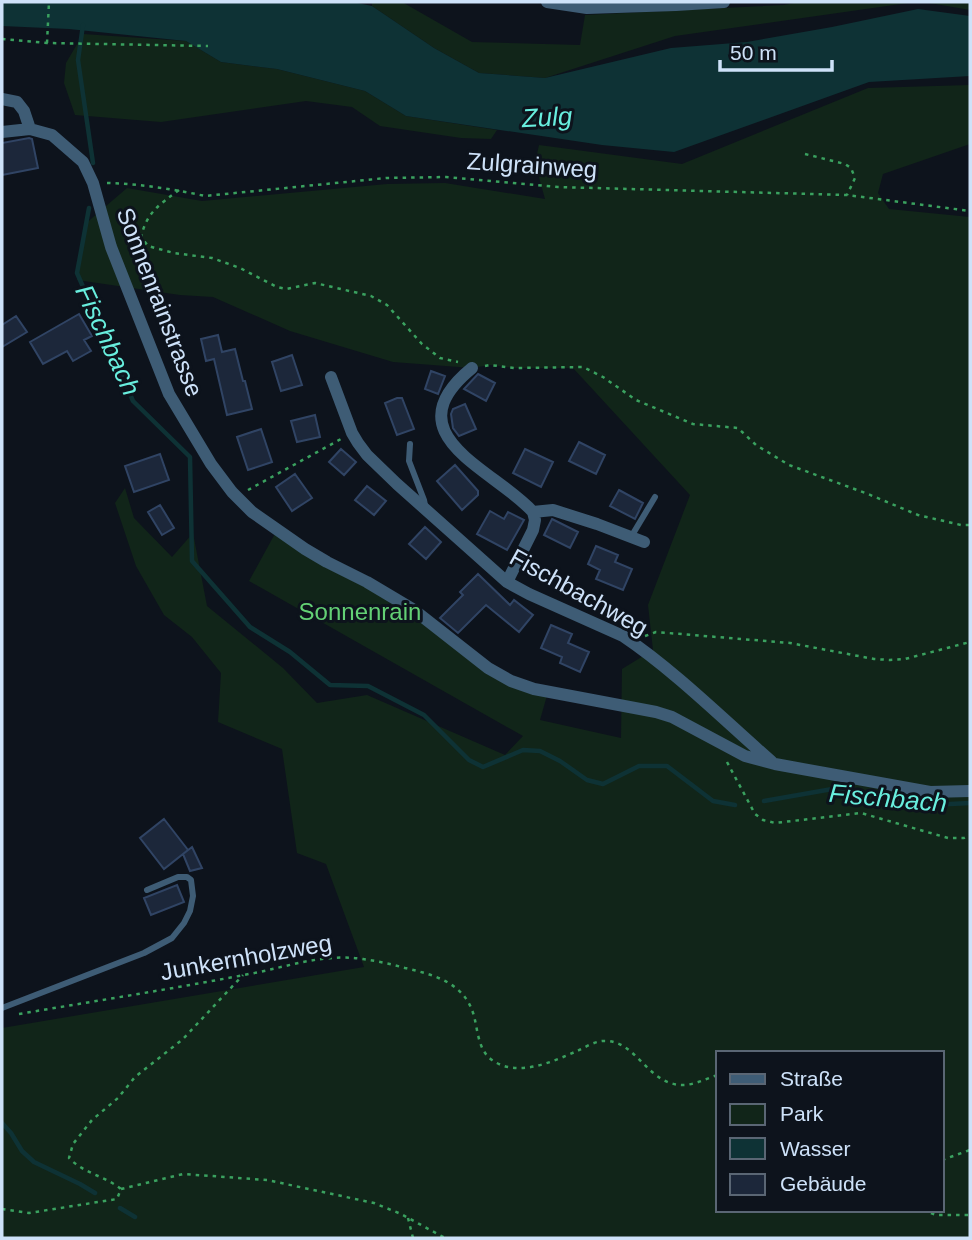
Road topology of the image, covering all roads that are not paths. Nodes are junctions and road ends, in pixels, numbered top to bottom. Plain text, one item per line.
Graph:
1 (547, 2) edge
2 (724, 2) edge
3 (2, 99) edge
4 (30, 129) junction
5 (2, 132) edge
6 (467, 365) road end
7 (331, 377) dead end
8 (410, 444) dead end
9 (655, 497) dead end
10 (425, 509) junction
11 (533, 512) junction
12 (638, 539) joint
13 (507, 582) junction
14 (775, 764) junction
15 (970, 791) edge
16 (147, 890) dead end
17 (2, 1008) edge

1 - 2 street
3 - 4 street
4 - 5 street
4 - 14 street, Sonnenrainstrasse
6 - 11 street
7 - 10 street, Fischbachweg
8 - 10 lane
9 - 12 lane
10 - 13 street, Fischbachweg
11 - 12 street
11 - 13 street
13 - 14 street, Fischbachweg
14 - 15 street, Sonnenrainstrasse
16 - 17 lane

